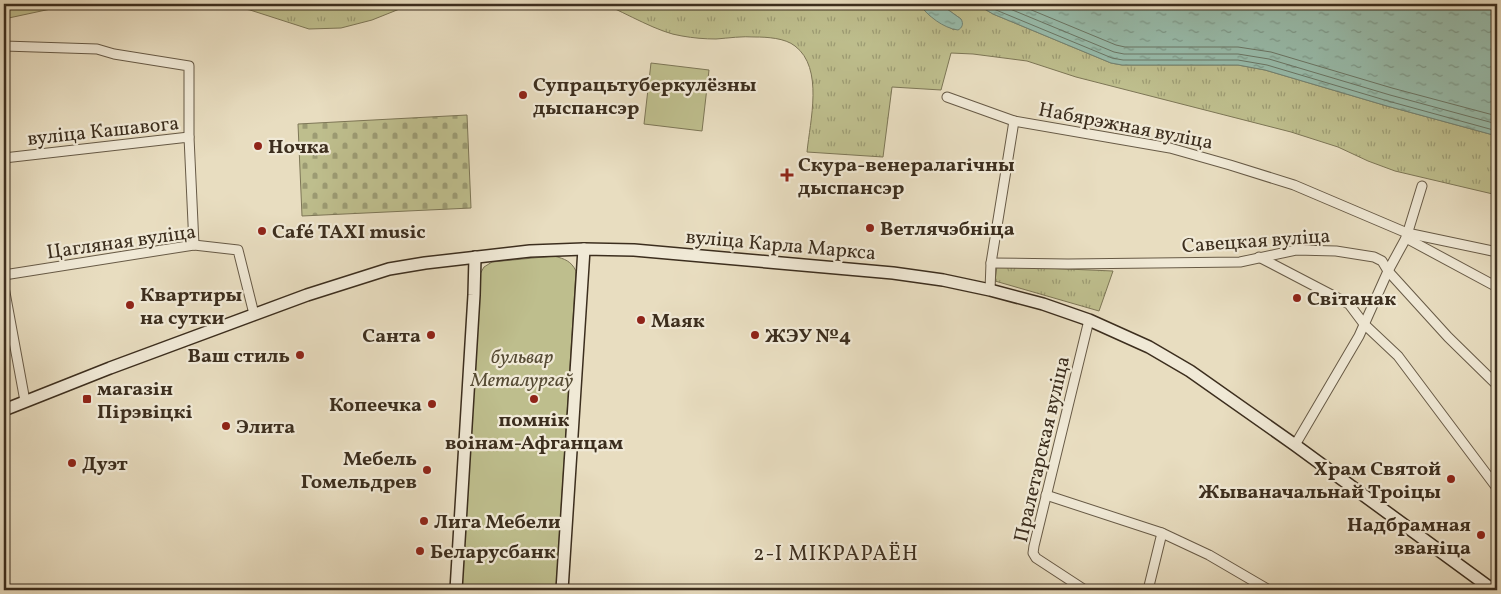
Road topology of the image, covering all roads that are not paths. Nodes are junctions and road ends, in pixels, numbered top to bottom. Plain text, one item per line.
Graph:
1 (4, 46) edge
2 (947, 97) dead end
3 (1014, 122) junction
4 (189, 137) junction
5 (4, 158) edge
6 (1422, 186) dead end
7 (1407, 236) junction
8 (194, 245) junction
9 (584, 248) junction
10 (1497, 252) edge
11 (475, 257) junction
12 (1259, 257) junction
13 (991, 263) junction
14 (1388, 271) junction
15 (4, 275) edge
16 (4, 287) edge
17 (1497, 287) edge
18 (990, 290) junction
19 (254, 314) junction
20 (1089, 320) junction
21 (1364, 324) junction
22 (1497, 385) edge
23 (25, 401) junction
24 (4, 410) edge
25 (1295, 445) junction
26 (1497, 488) edge
27 (1046, 495) junction
28 (1162, 532) junction
29 (456, 590) edge
30 (562, 590) edge
31 (1085, 590) edge
32 (1148, 590) edge
33 (1269, 590) edge
34 (1493, 590) edge

1 - 4 street
2 - 3 street, Набярэжная вуліца
3 - 7 street, Набярэжная вуліца
3 - 13 street
4 - 5 street, вуліца Кашавога
4 - 8 street, вуліца Кашавога
6 - 7 street
7 - 10 street, Набярэжная вуліца
7 - 14 street
7 - 17 street
8 - 15 street, Цагляная вуліца
8 - 19 street, Цагляная вуліца
9 - 11 main road, вуліца Карла Маркса
9 - 18 main road, вуліца Карла Маркса
9 - 30 main road
11 - 19 main road, вуліца Карла Маркса
11 - 29 main road
12 - 13 street, Савецкая вуліца
12 - 14 street, Савецкая вуліца
12 - 21 street
13 - 18 street
14 - 21 street
14 - 22 street, Савецкая вуліца
16 - 23 street
18 - 20 main road, вуліца Карла Маркса
19 - 23 main road, вуліца Карла Маркса
20 - 25 main road, вуліца Карла Маркса
20 - 27 street, Пралетарская вуліца
21 - 25 street
21 - 26 street
23 - 24 main road, вуліца Карла Маркса
25 - 34 main road, вуліца Карла Маркса
27 - 28 street
27 - 31 street, Пралетарская вуліца
28 - 32 street
28 - 33 street

